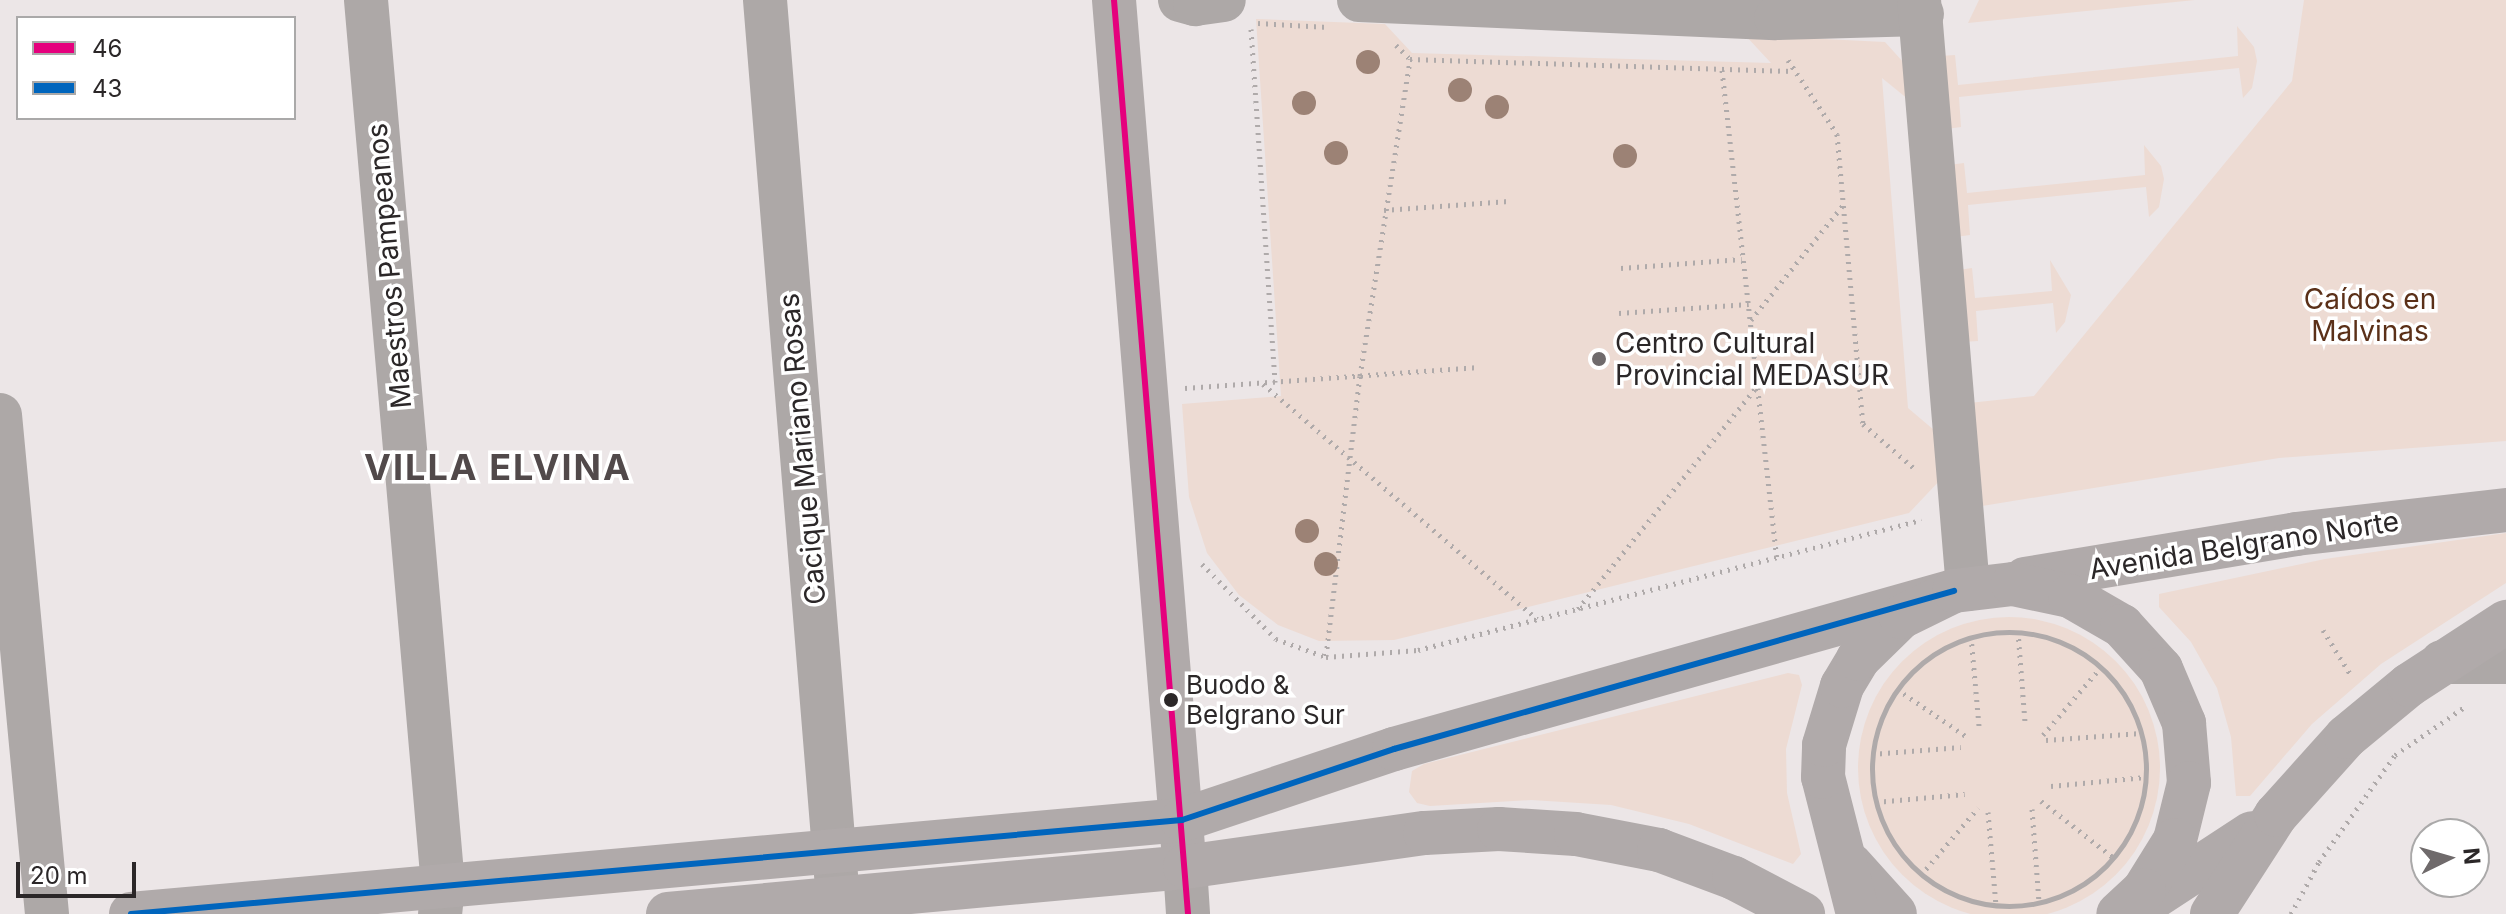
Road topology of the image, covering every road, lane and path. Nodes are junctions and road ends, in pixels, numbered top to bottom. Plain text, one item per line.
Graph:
1 (366, 0) edge
2 (765, 0) edge
3 (1114, 0) edge
4 (1180, 0) edge
5 (1224, 0) edge
6 (1920, 7) edge
7 (1799, 11) edge
8 (1348, 14) edge
9 (1389, 39) dead end
10 (1410, 59) junction
11 (1722, 70) junction
12 (1793, 71) junction
13 (1509, 201) dead end
14 (1844, 204) junction
15 (1384, 210) junction
16 (1742, 259) junction
17 (1621, 268) dead end
18 (1749, 304) junction
19 (1619, 313) dead end
20 (1750, 320) junction
21 (1479, 367) dead end
22 (1360, 376) junction
23 (1275, 382) junction
24 (1263, 383) junction
25 (1757, 385) junction
26 (1183, 389) dead end
27 (0, 415) edge
28 (1351, 459) junction
29 (1921, 474) dead end
30 (2506, 510) edge
31 (1932, 513) dead end
32 (1199, 559) dead end
33 (1777, 559) junction
34 (1968, 589) junction
35 (1578, 609) junction
36 (1537, 619) junction
37 (2506, 622) edge
38 (2323, 630) dead end
39 (2018, 631) junction
40 (1971, 636) junction
41 (1326, 657) junction
42 (2442, 662) junction
43 (2506, 662) edge
44 (2101, 667) junction
45 (2357, 684) dead end
46 (1897, 689) junction
47 (2469, 704) dead end
48 (2025, 722) dead end
49 (1979, 726) dead end
50 (2141, 733) junction
51 (1967, 737) dead end
52 (1961, 747) dead end
53 (1872, 754) junction
54 (2189, 754) junction
55 (2146, 777) junction
56 (2051, 786) dead end
57 (1965, 794) dead end
58 (2041, 801) dead end
59 (1876, 802) junction
60 (1978, 808) dead end
61 (2032, 809) dead end
62 (1988, 812) dead end
63 (2276, 815) junction
64 (1182, 820) junction
65 (1836, 838) junction
66 (834, 851) junction
67 (2114, 858) junction
68 (1185, 867) junction
69 (2198, 870) junction
70 (1921, 875) junction
71 (838, 899) junction
72 (442, 900) edge
73 (2039, 903) junction
74 (1787, 905) edge
75 (1996, 906) junction
76 (47, 914) edge
77 (131, 914) edge
78 (668, 914) edge
79 (1188, 914) edge
80 (1840, 914) edge
81 (1858, 914) edge
82 (1895, 914) edge
83 (2118, 914) edge
84 (2126, 914) edge
85 (2195, 914) edge
86 (2212, 914) edge
87 (2291, 914) edge

1 - 72 street, Maestros Pampeanos
2 - 66 street, Cacique Mariano Rosas
3 - 64 main road
4 - 5 street
6 - 7 street
6 - 34 street
7 - 8 street
7 - 12 path
8 - 23 path
9 - 10 path
10 - 11 path
10 - 15 path
11 - 12 path
11 - 16 path
12 - 14 path
13 - 15 path
14 - 20 path
14 - 29 path
15 - 22 path
16 - 17 path
16 - 18 path
18 - 19 path
18 - 20 path
20 - 25 path
21 - 22 path
22 - 23 path
22 - 28 path
23 - 24 path
24 - 26 path
24 - 28 path
25 - 33 path
25 - 35 path
27 - 76 street
28 - 36 path
28 - 41 path
30 - 34 main road, Avenida Belgrano Norte
31 - 33 path
32 - 41 path
33 - 35 path
34 - 54 main road
34 - 64 main road
34 - 65 main road
35 - 36 path
36 - 41 path
37 - 42 main road
38 - 45 path
39 - 40 path
39 - 44 path
39 - 48 path
40 - 46 path
40 - 49 path
42 - 43 street
42 - 63 main road
44 - 50 path
44 - 50 path
46 - 51 path
46 - 53 path
47 - 87 path
50 - 55 path
52 - 53 path
53 - 59 path
54 - 69 main road
54 - 83 main road
55 - 56 path
55 - 67 path
57 - 59 path
58 - 67 path
59 - 70 path
60 - 70 path
61 - 73 path
62 - 75 path
63 - 69 main road
63 - 86 main road
64 - 66 main road
64 - 68 main road
65 - 81 main road
65 - 82 main road
66 - 71 street, Cacique Mariano Rosas
66 - 72 main road
67 - 73 path
68 - 71 main road
68 - 74 main road
68 - 79 street
69 - 84 main road
69 - 85 main road
70 - 75 path
71 - 78 main road
72 - 77 main road
73 - 75 path
74 - 80 main road

